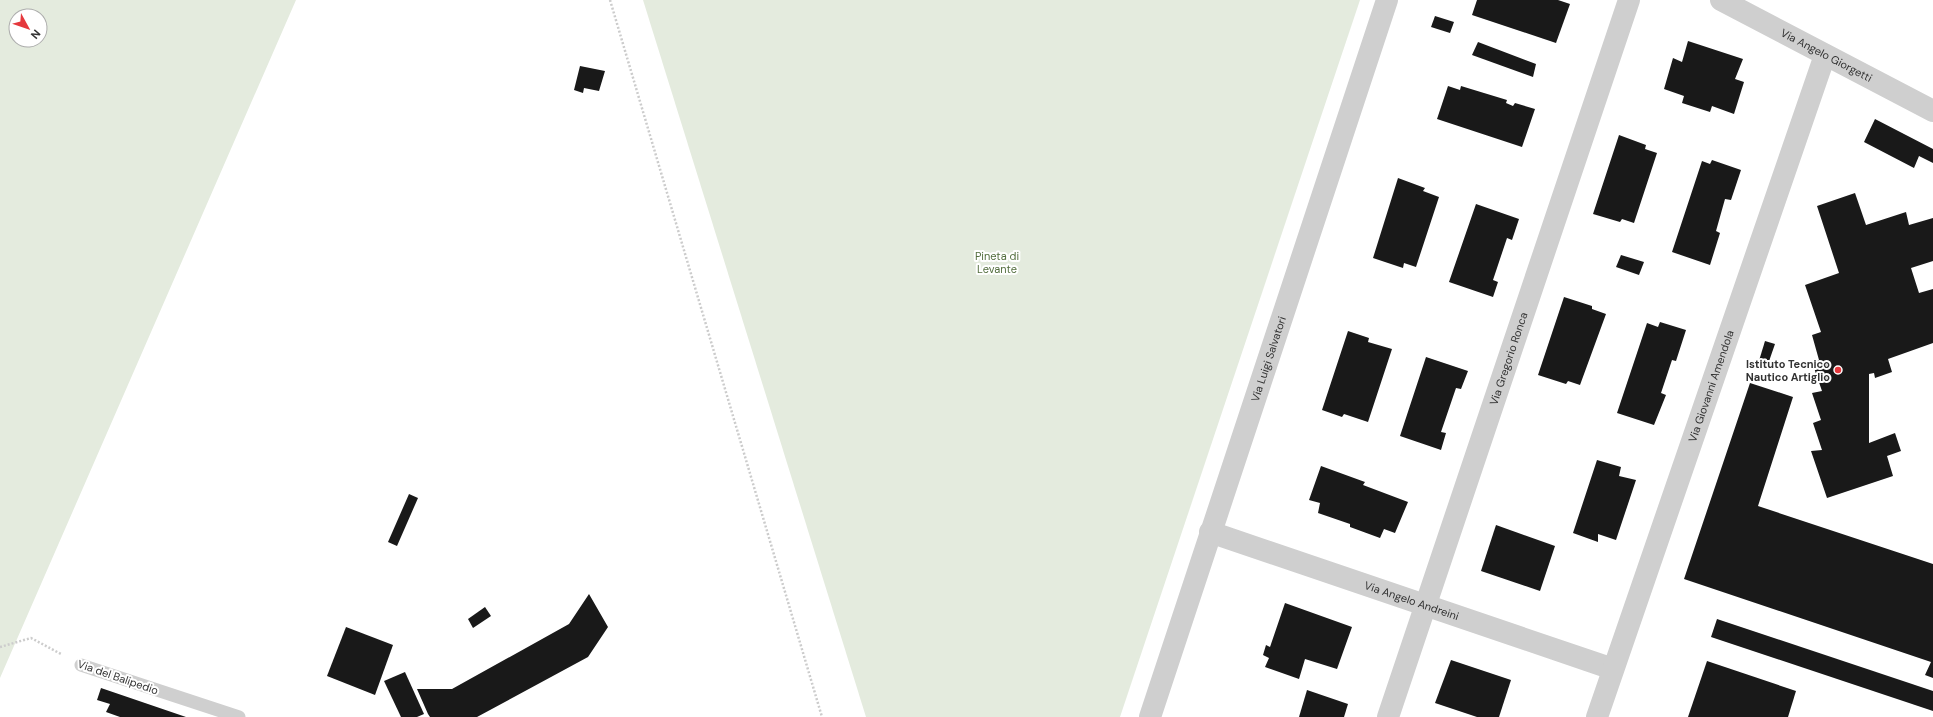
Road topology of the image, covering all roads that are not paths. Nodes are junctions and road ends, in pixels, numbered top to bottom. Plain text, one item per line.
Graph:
1 (1387, 0) edge
2 (1629, 0) edge
3 (1721, 0) edge
4 (1825, 56) junction
5 (1933, 111) edge
6 (1210, 532) junction
7 (1426, 604) junction
8 (81, 665) road end
9 (1613, 669) junction
10 (240, 717) edge
11 (1150, 717) edge
12 (1388, 717) edge
13 (1597, 717) edge

1 - 6 street, Via Luigi Salvatori
2 - 7 street, Via Gregorio Ronca
3 - 4 street, Via Angelo Giorgetti
4 - 5 street, Via Angelo Giorgetti
4 - 9 street, Via Giovanni Amendola
6 - 7 street, Via Angelo Andreini
6 - 11 street, Via Luigi Salvatori
7 - 9 street, Via Angelo Andreini
7 - 12 street, Via Gregorio Ronca
8 - 10 lane, Via del Balipedio
9 - 13 street, Via Giovanni Amendola

